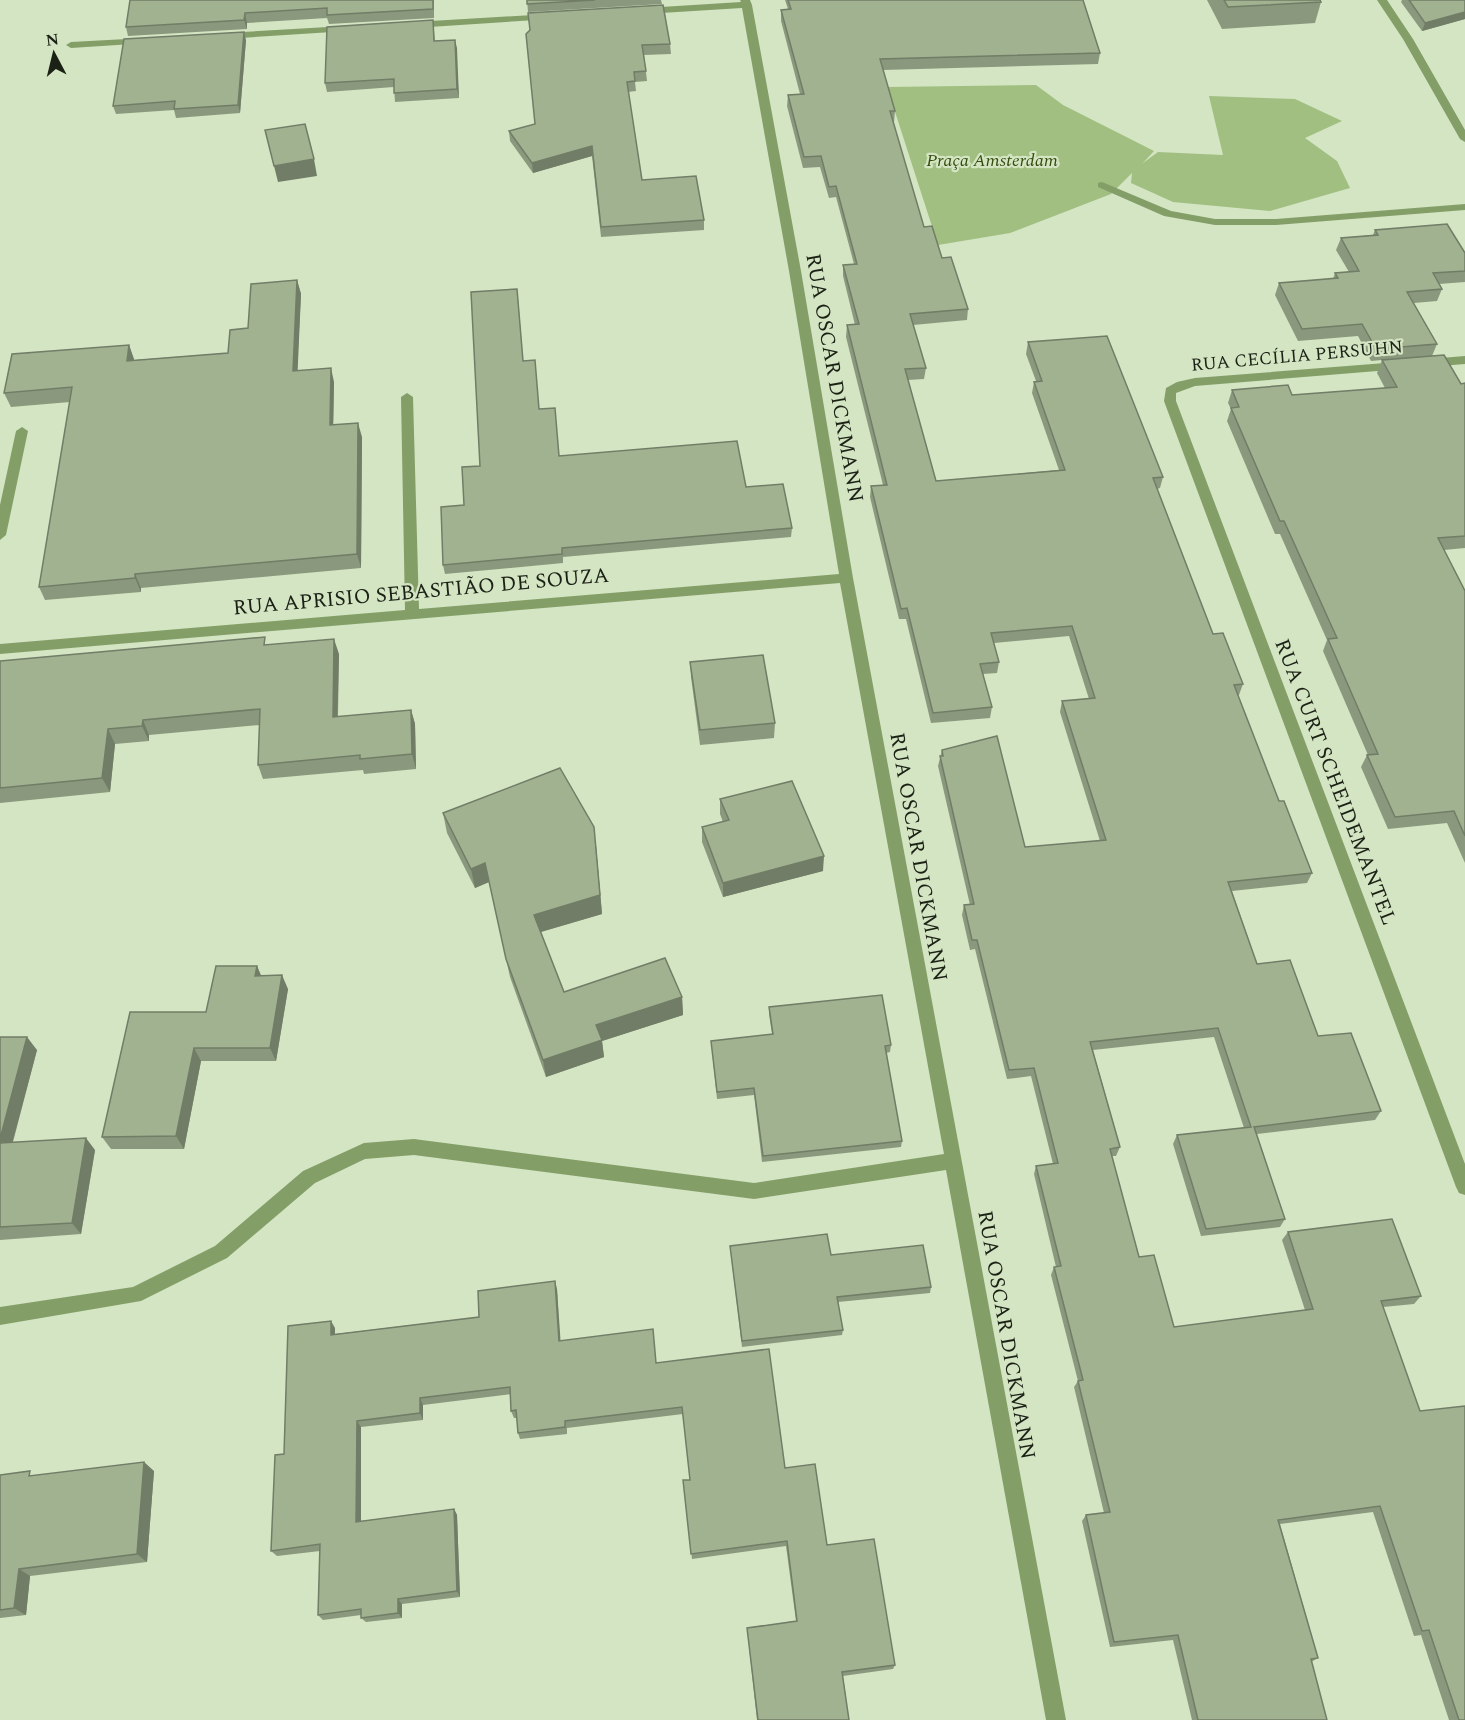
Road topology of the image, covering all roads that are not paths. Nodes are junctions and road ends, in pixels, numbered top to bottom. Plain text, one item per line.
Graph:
1 (1382, 0) edge
2 (746, 3) edge
3 (628, 12) edge
4 (557, 16) edge
5 (403, 26) edge
6 (355, 28) edge
7 (213, 37) edge
8 (154, 40) edge
9 (71, 45) dead end
10 (1465, 140) edge
11 (1102, 185) dead end
12 (1465, 207) edge
13 (1465, 360) edge
14 (1170, 392) joint
15 (407, 397) dead end
16 (22, 431) dead end
17 (0, 535) edge
18 (846, 578) junction
19 (412, 614) junction
20 (0, 649) edge
21 (952, 1161) junction
22 (1465, 1187) edge
23 (0, 1316) edge
24 (1056, 1720) edge

1 - 10 street
2 - 3 street
2 - 18 street, RUA OSCAR DICKMANN
4 - 5 street
6 - 7 street
8 - 9 street
11 - 12 street
13 - 14 street, RUA CECÍLIA PERSUHN
14 - 22 street, RUA CURT SCHEIDEMANTEL
15 - 19 street
16 - 17 street
18 - 19 street, RUA APRISIO SEBASTIÃO DE SOUZA
18 - 21 street, RUA OSCAR DICKMANN
19 - 20 street, RUA APRISIO SEBASTIÃO DE SOUZA
21 - 23 street
21 - 24 street, RUA OSCAR DICKMANN

